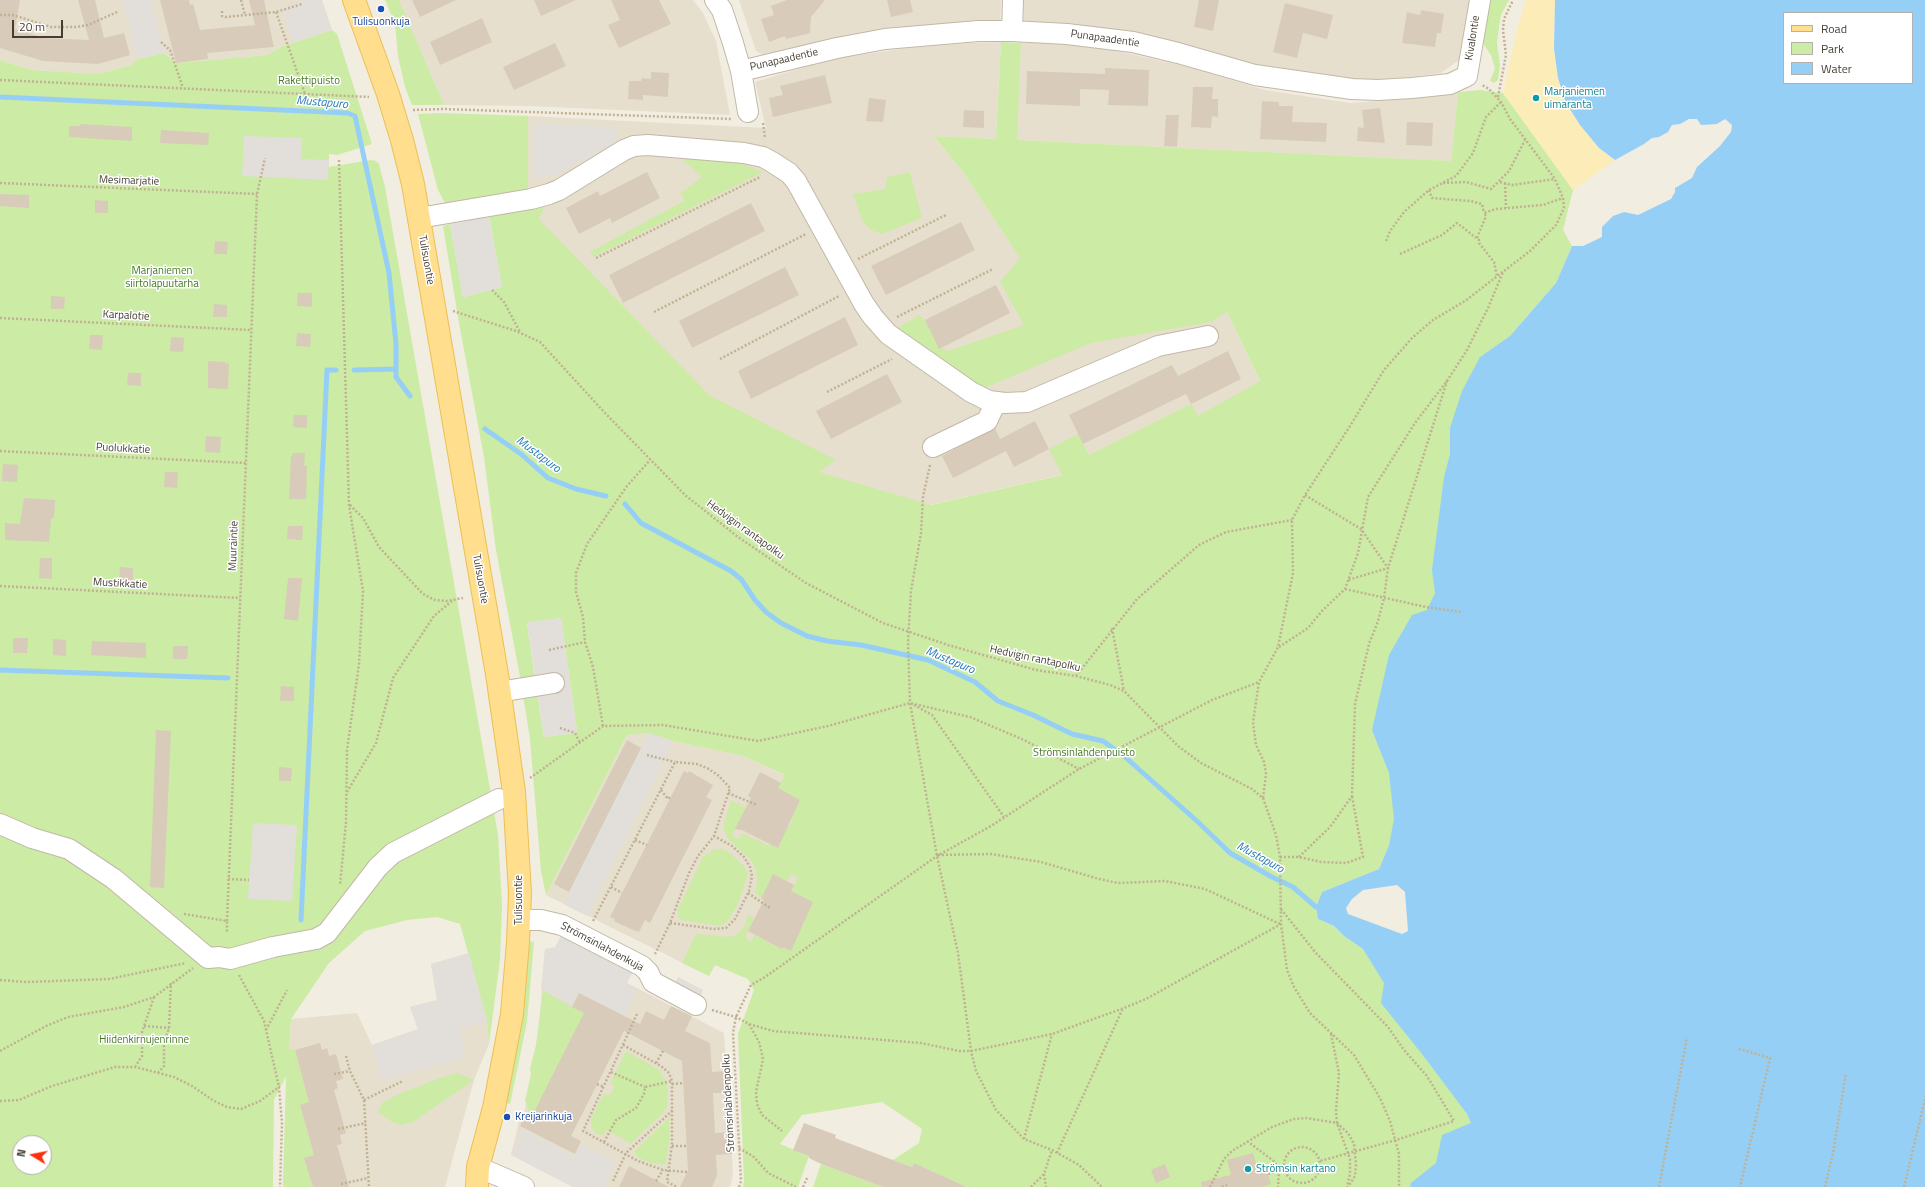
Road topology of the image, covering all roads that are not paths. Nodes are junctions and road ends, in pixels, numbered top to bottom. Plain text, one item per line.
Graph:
1 (354, 0) edge
2 (715, 0) edge
3 (1013, 0) edge
4 (1480, 0) edge
5 (1012, 31) junction
6 (740, 70) junction
7 (1467, 76) joint
8 (748, 112) road end
9 (419, 218) junction
10 (1208, 336) dead end
11 (996, 402) junction
12 (933, 447) road end
13 (554, 683) dead end
14 (499, 692) junction
15 (499, 799) dead end
16 (0, 824) edge
17 (520, 920) junction
18 (696, 1005) road end
19 (478, 1177) edge
20 (468, 1187) edge
21 (524, 1187) edge

1 - 9 main road, Tulisuontie
2 - 6 street
3 - 5 street
4 - 7 street, Kivalontie
5 - 6 street, Punapaadentie
5 - 7 street, Punapaadentie
6 - 8 street
9 - 11 street
9 - 14 main road, Tulisuontie
10 - 11 street
11 - 12 street
13 - 14 street
14 - 17 main road, Tulisuontie
15 - 16 street
17 - 18 street, Strömsinlahdenkuja
17 - 19 main road, Tulisuontie
19 - 20 main road, Tulisuontie
19 - 21 street

